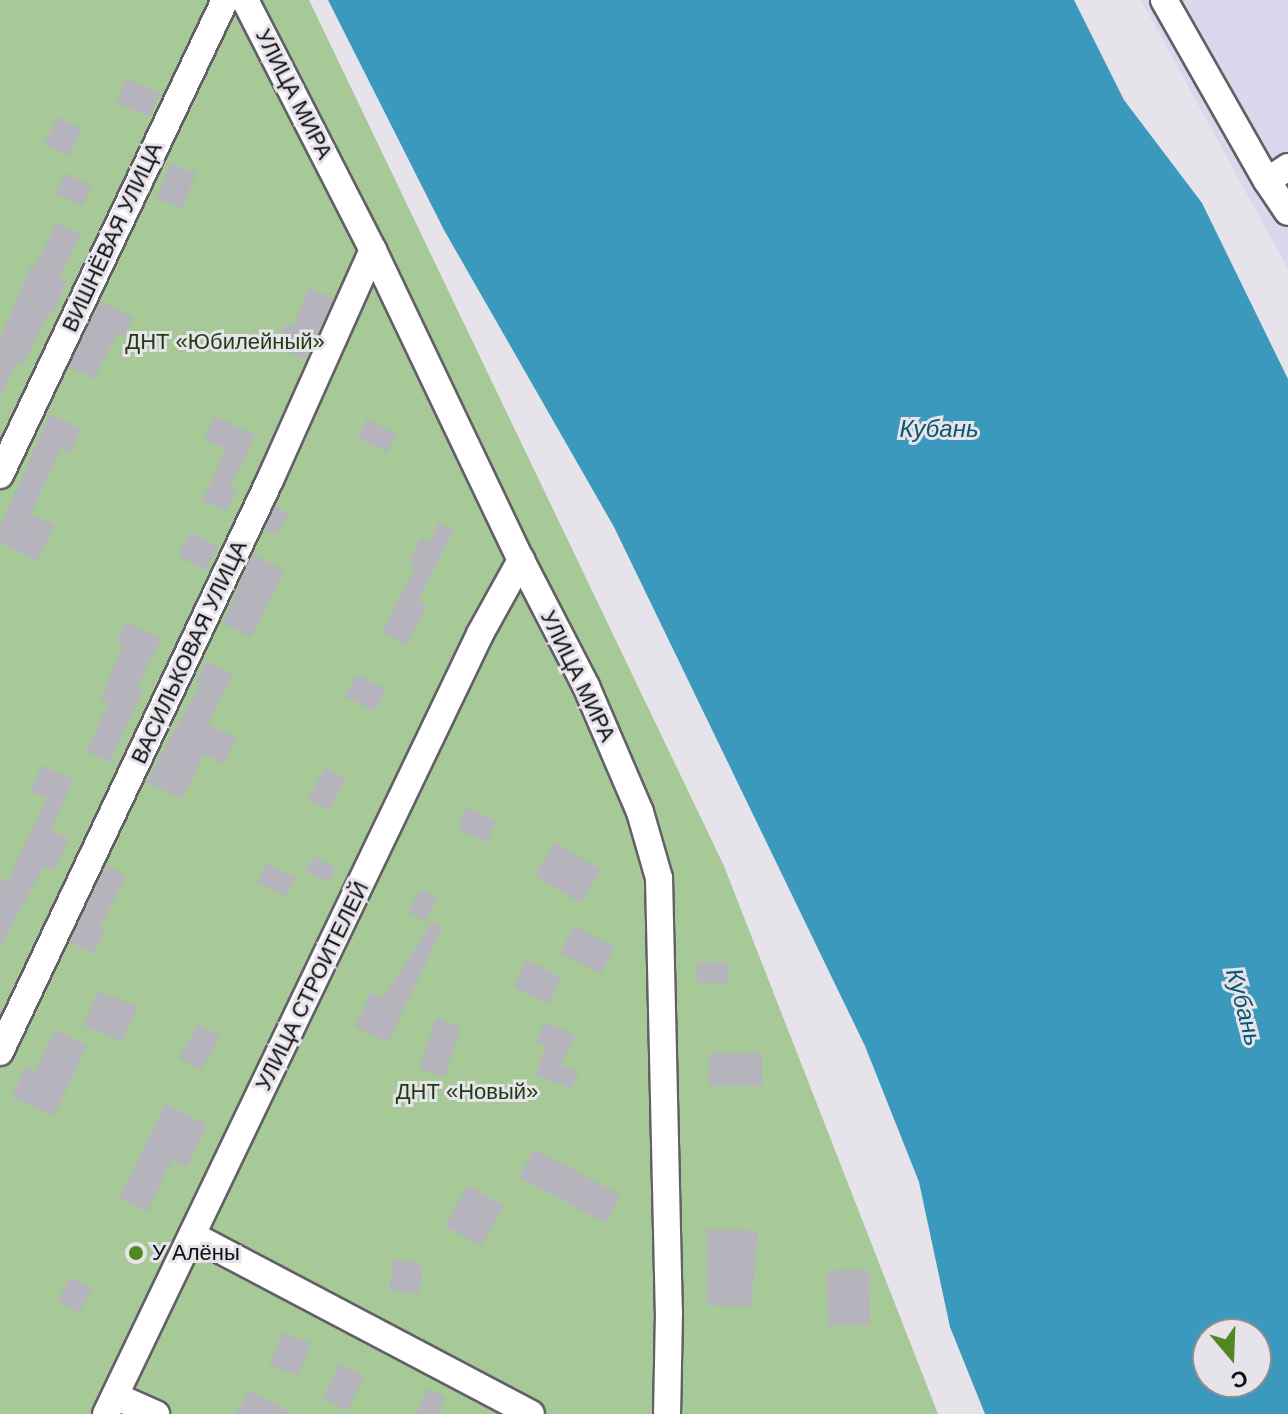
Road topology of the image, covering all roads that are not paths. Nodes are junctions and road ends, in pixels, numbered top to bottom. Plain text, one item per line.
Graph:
1 (225, 0) edge
2 (245, 0) edge
3 (1164, 0) edge
4 (1277, 174) edge
5 (1288, 212) edge
6 (373, 250) junction
7 (0, 475) edge
8 (521, 560) junction
9 (0, 1052) edge
10 (192, 1235) junction
11 (111, 1405) edge
12 (156, 1414) edge
13 (531, 1414) edge
14 (667, 1414) edge

1 - 7 street, ВИШНЁВАЯ УЛИЦА
2 - 6 street, УЛИЦА МИРА
3 - 4 street
4 - 5 street
6 - 8 street, УЛИЦА МИРА
6 - 9 street, ВАСИЛЬКОВАЯ УЛИЦА
8 - 10 street, УЛИЦА СТРОИТЕЛЕЙ
8 - 14 street, УЛИЦА МИРА
10 - 11 street, УЛИЦА СТРОИТЕЛЕЙ
10 - 13 street
11 - 12 street

